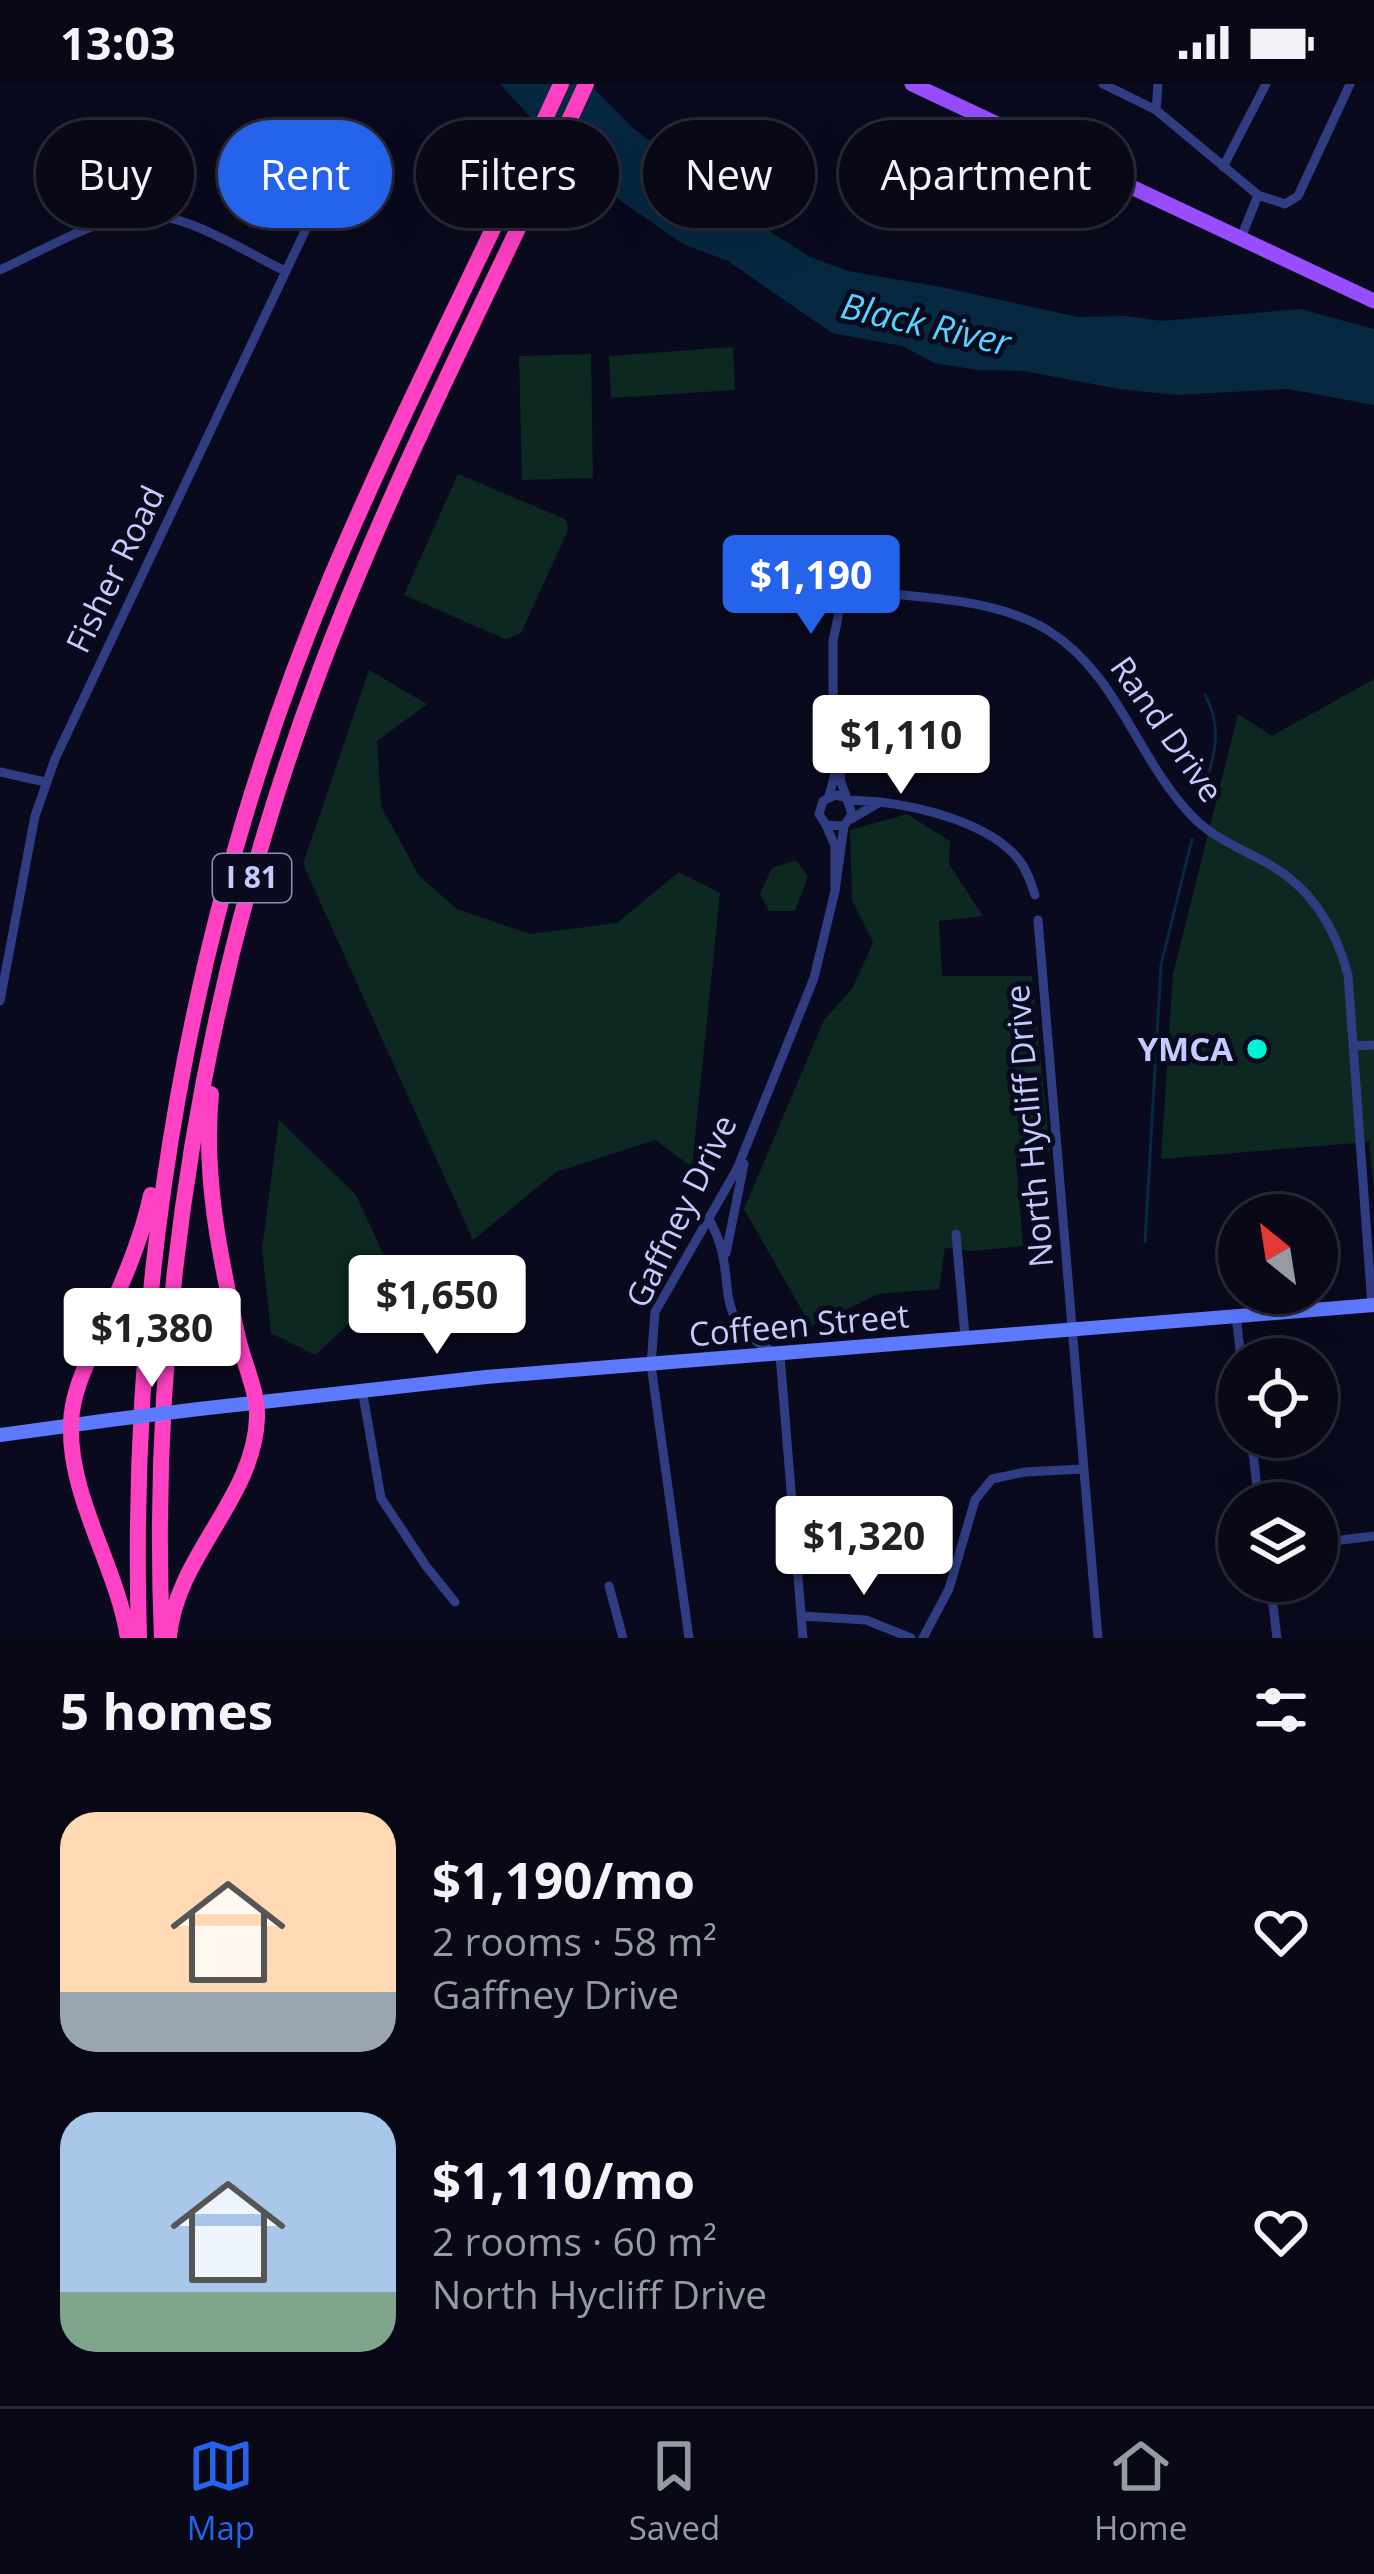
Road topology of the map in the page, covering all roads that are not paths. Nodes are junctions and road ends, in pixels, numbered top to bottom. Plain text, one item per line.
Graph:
1 (561, 84) edge
2 (586, 84) edge
3 (912, 84) edge
4 (1103, 84) edge
5 (1158, 84) edge
6 (1266, 84) edge
7 (1350, 84) edge
8 (1156, 110) junction
9 (1223, 167) junction
10 (1258, 195) junction
11 (306, 228) edge
12 (1241, 238) junction
13 (0, 270) edge
14 (285, 271) junction
15 (1374, 301) edge
16 (833, 689) junction
17 (0, 772) edge
18 (45, 782) junction
19 (829, 796) junction
20 (847, 799) junction
21 (880, 802) junction
22 (847, 822) junction
23 (826, 825) junction
24 (835, 891) junction
25 (1035, 895) dead end
26 (1038, 920) dead end
27 (5, 951) edge
28 (0, 1001) edge
29 (218, 1014) junction
30 (1374, 1045) edge
31 (1355, 1046) junction
32 (183, 1066) junction
33 (749, 1140) junction
34 (709, 1219) junction
35 (956, 1234) dead end
36 (725, 1264) junction
37 (1373, 1305) edge
38 (1236, 1315) junction
39 (1073, 1328) junction
40 (965, 1336) junction
41 (1239, 1338) edge
42 (780, 1355) junction
43 (651, 1365) junction
44 (362, 1389) junction
45 (256, 1401) junction
46 (70, 1426) junction
47 (0, 1435) edge
48 (1084, 1469) junction
49 (1374, 1536) edge
50 (1338, 1540) edge
51 (609, 1586) dead end
52 (455, 1602) dead end
53 (1273, 1602) edge
54 (802, 1616) junction
55 (128, 1638) edge
56 (139, 1638) edge
57 (166, 1638) edge
58 (623, 1638) edge
59 (689, 1638) edge
60 (803, 1638) edge
61 (910, 1638) edge
62 (923, 1638) edge
63 (1098, 1638) edge
64 (1277, 1638) edge

1 - 32 highway, I 81
2 - 29 highway, I 81
3 - 12 main road
4 - 8 street
5 - 8 street
6 - 9 street
7 - 10 street
8 - 9 street
9 - 10 street
10 - 12 street
11 - 14 street, Fisher Road
12 - 15 main road
13 - 14 street
14 - 18 street, Fisher Road
16 - 19 street
16 - 20 street
16 - 31 street, Rand Drive
17 - 18 street
18 - 27 street, Fisher Road
19 - 20 street
19 - 23 street, Gaffney Drive
20 - 21 street
20 - 22 street, Gaffney Drive
21 - 22 street
21 - 25 street
22 - 23 street
22 - 24 street, Gaffney Drive
23 - 24 street, Gaffney Drive
24 - 33 street, Gaffney Drive
26 - 39 street, North Hycliff Drive
27 - 28 street, Fisher Road
29 - 45 highway
29 - 57 highway, I 81
30 - 31 street
31 - 37 street, Rand Drive
32 - 46 highway
32 - 56 highway, I 81
33 - 34 street, Gaffney Drive
33 - 36 street
34 - 36 street
34 - 43 street, Gaffney Drive
35 - 40 street
36 - 42 street
37 - 38 main road, Coffeen Street
38 - 39 main road, Coffeen Street
38 - 41 street
39 - 40 main road, Coffeen Street
39 - 48 street, North Hycliff Drive
40 - 42 main road, Coffeen Street
42 - 43 main road, Coffeen Street
42 - 54 street
43 - 44 main road, Coffeen Street
43 - 59 street, Gaffney Drive
44 - 45 main road, Coffeen Street
44 - 52 street
45 - 46 main road, Coffeen Street, bridge
45 - 57 highway
46 - 47 main road, Coffeen Street
46 - 55 highway
48 - 62 street
48 - 63 street, North Hycliff Drive
49 - 50 street
51 - 58 street
53 - 64 street
54 - 60 street
54 - 61 street

